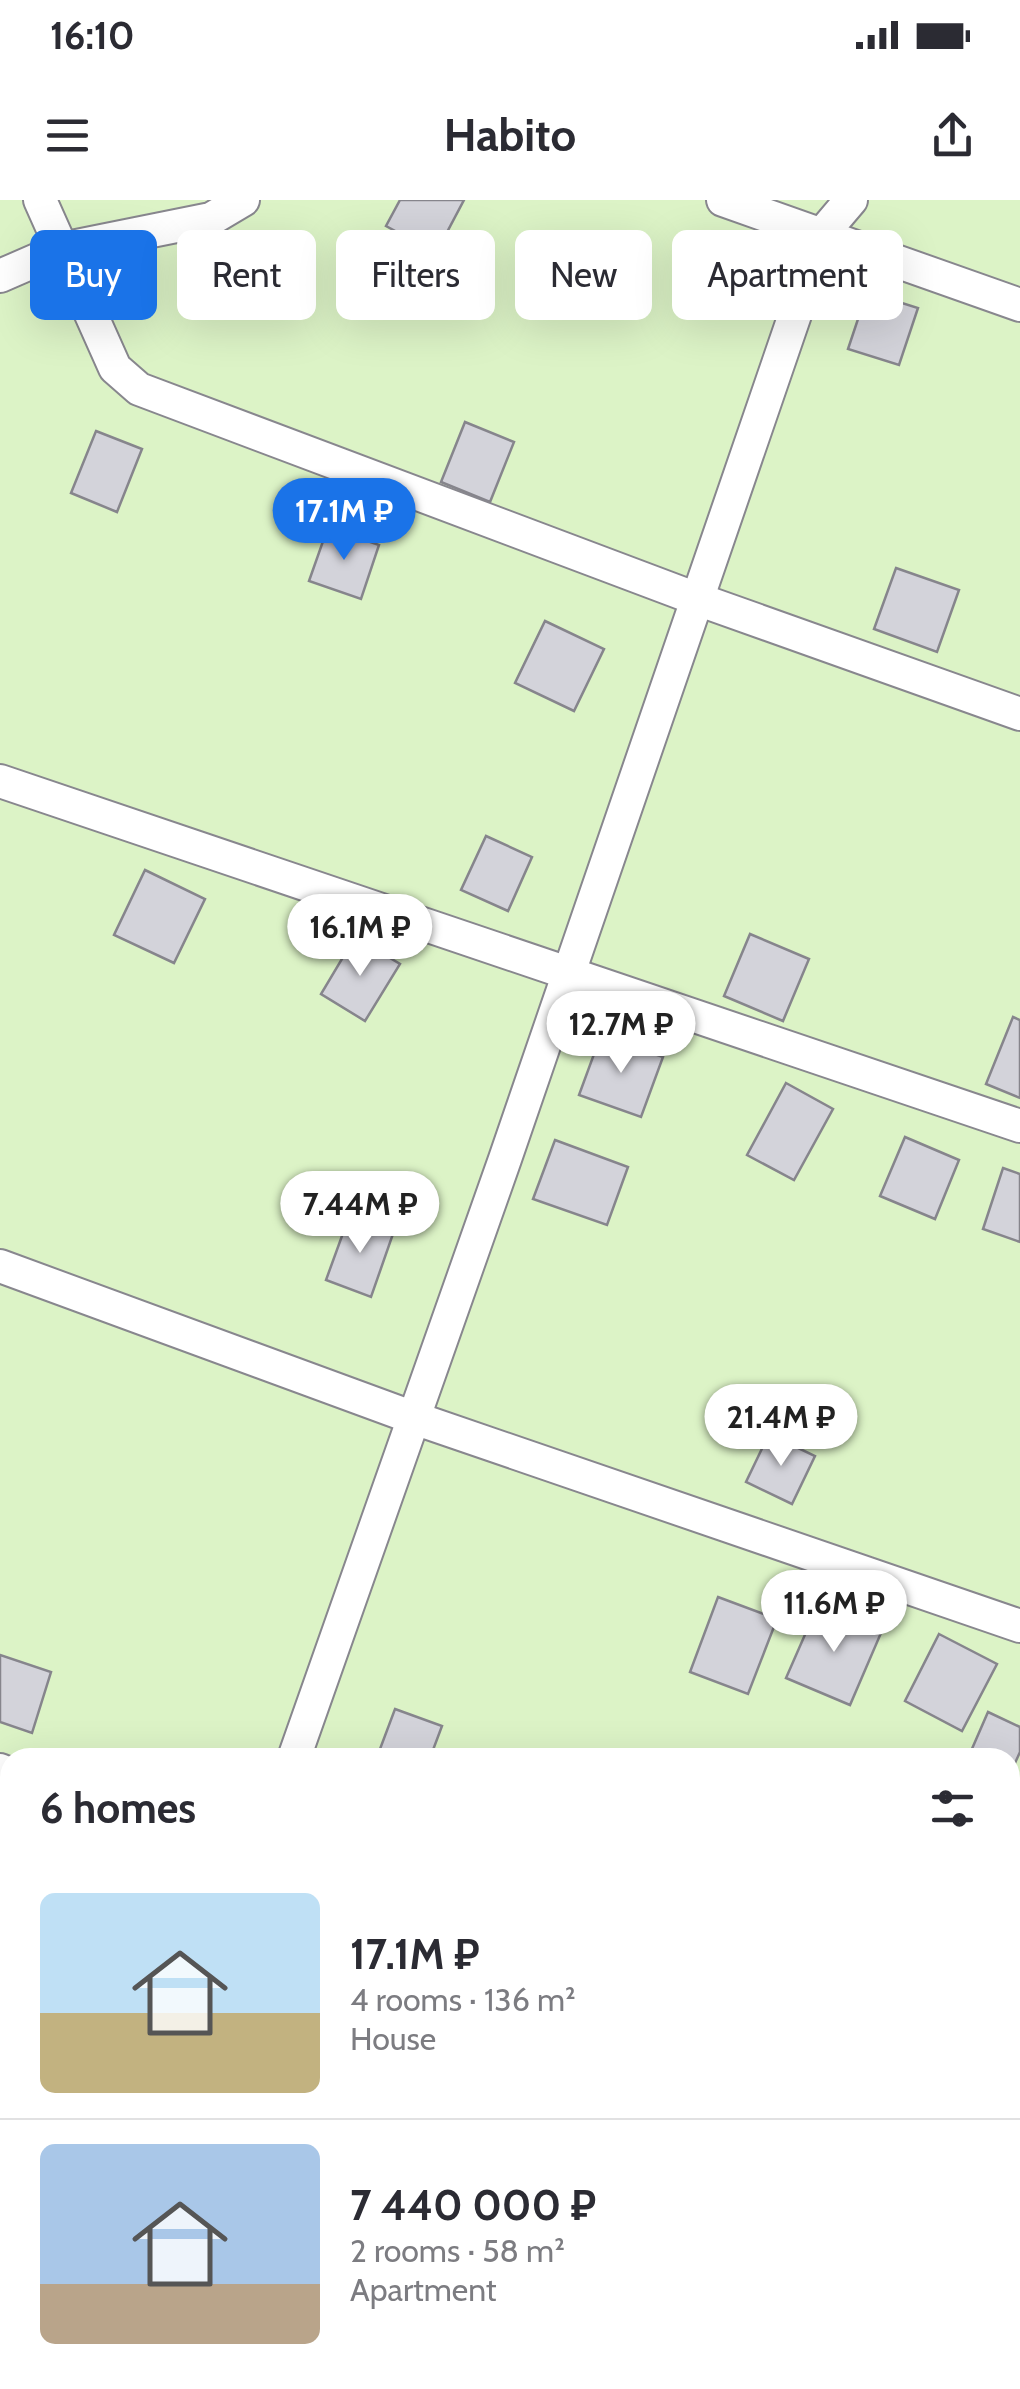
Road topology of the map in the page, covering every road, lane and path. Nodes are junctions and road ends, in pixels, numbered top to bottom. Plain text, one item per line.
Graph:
1 (40, 200) edge
2 (243, 200) edge
3 (723, 200) edge
4 (851, 200) edge
5 (53, 230) edge
6 (156, 230) edge
7 (810, 230) edge
8 (825, 230) edge
9 (30, 263) edge
10 (903, 263) edge
11 (0, 276) edge
12 (1020, 305) edge
13 (94, 320) edge
14 (793, 320) edge
15 (698, 599) junction
16 (1020, 714) edge
17 (0, 782) edge
18 (569, 974) junction
19 (1020, 1126) edge
20 (0, 1266) edge
21 (414, 1418) junction
22 (1020, 1626) edge
23 (298, 1748) edge

1 - 5 street
2 - 6 street
3 - 7 street
4 - 8 street
9 - 11 street
10 - 12 street
13 - 15 street
14 - 15 street
15 - 16 street
15 - 18 street
17 - 18 street
18 - 19 street
18 - 21 street
20 - 21 street
21 - 22 street
21 - 23 street

